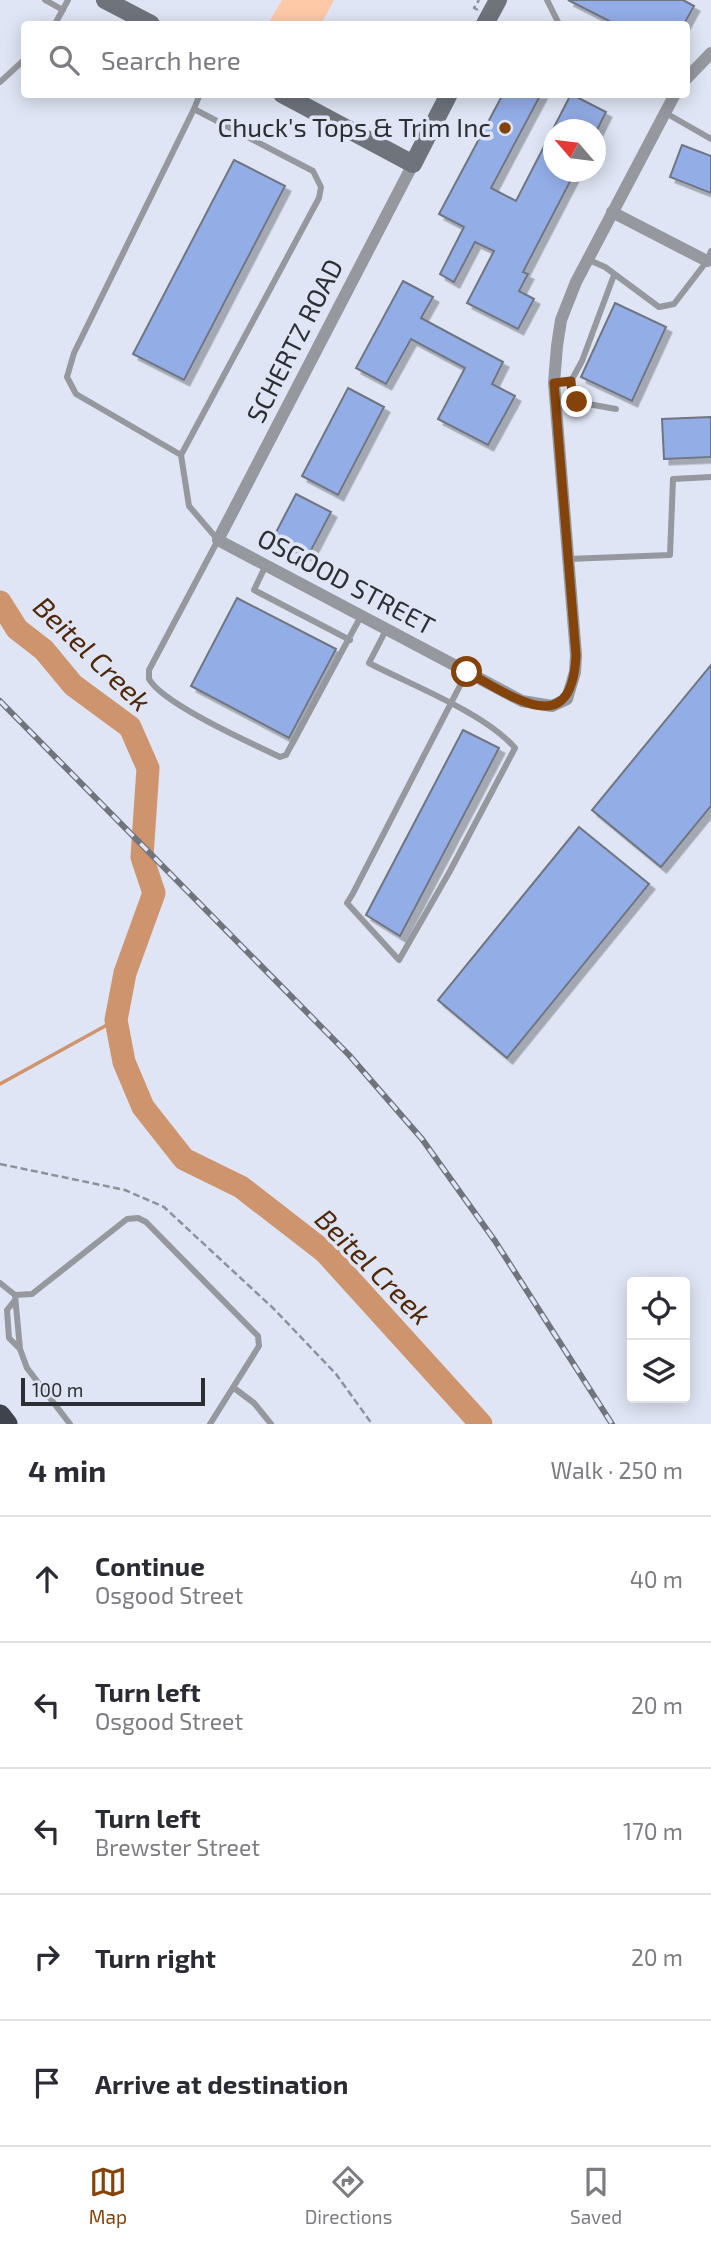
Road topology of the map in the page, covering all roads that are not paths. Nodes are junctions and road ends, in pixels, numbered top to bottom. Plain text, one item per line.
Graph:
1 (45, 0) edge
2 (68, 0) edge
3 (105, 0) edge
4 (498, 0) edge
5 (547, 0) edge
6 (63, 10) junction
7 (57, 21) edge
8 (145, 21) edge
9 (487, 21) edge
10 (558, 21) edge
11 (711, 53) edge
12 (21, 63) edge
13 (690, 76) edge
14 (0, 82) edge
15 (198, 98) edge
16 (289, 98) edge
17 (447, 98) edge
18 (673, 98) edge
19 (194, 109) junction
20 (664, 112) junction
21 (711, 139) edge
22 (413, 164) junction
23 (612, 212) junction
24 (710, 259) edge
25 (587, 260) junction
26 (614, 275) junction
27 (571, 381) junction
28 (554, 383) junction
29 (616, 409) dead end
30 (181, 455) junction
31 (711, 477) edge
32 (218, 540) junction
33 (568, 559) junction
34 (266, 565) junction
35 (361, 615) junction
36 (386, 629) junction
37 (349, 640) junction
38 (467, 672) junction
39 (450, 705) junction
40 (0, 1283) edge
41 (15, 1297) junction
42 (233, 1388) junction
43 (0, 1415) edge
44 (7, 1424) edge
45 (70, 1424) edge
46 (211, 1424) edge
47 (271, 1424) edge

1 - 6 lane
2 - 6 lane
3 - 8 street
4 - 9 street
5 - 10 lane
6 - 7 lane
11 - 13 street
12 - 14 lane
15 - 19 lane
16 - 22 street
17 - 22 street
18 - 20 street
19 - 30 lane
19 - 30 lane
20 - 21 lane
20 - 23 street
22 - 32 street, SCHERTZ ROAD
23 - 24 street
23 - 25 street
24 - 26 lane
25 - 26 lane
25 - 28 street
26 - 27 lane
27 - 28 lane
27 - 29 lane
28 - 33 street
30 - 32 lane
31 - 33 lane
32 - 34 street, OSGOOD STREET
32 - 37 lane
33 - 38 street, OSGOOD STREET
34 - 35 street, OSGOOD STREET
34 - 37 lane
35 - 36 street, OSGOOD STREET
35 - 37 lane
36 - 38 street, OSGOOD STREET
36 - 39 lane
38 - 39 lane
39 - 39 lane
40 - 41 lane
41 - 42 lane
41 - 45 lane
42 - 46 lane
42 - 47 lane
43 - 44 highway

